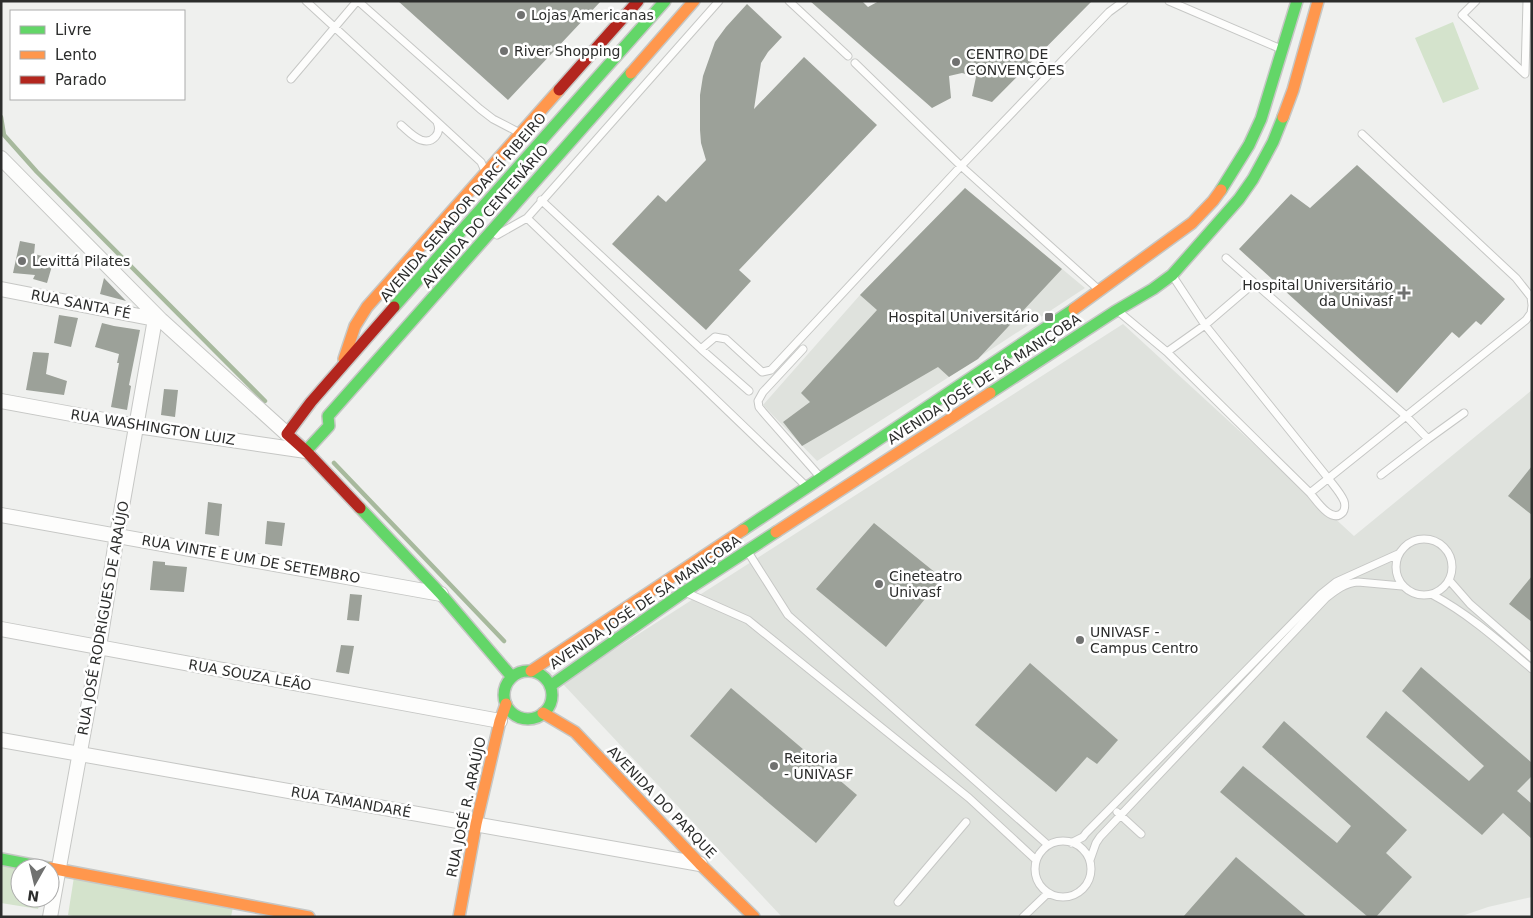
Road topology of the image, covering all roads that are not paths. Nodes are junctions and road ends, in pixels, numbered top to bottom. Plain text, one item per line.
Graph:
1 (306, 1) edge
2 (358, 1) edge
3 (638, 1) edge
4 (665, 1) edge
5 (694, 1) edge
6 (719, 1) edge
7 (790, 1) edge
8 (1124, 1) edge
9 (1168, 1) edge
10 (1297, 1) edge
11 (1318, 1) edge
12 (1476, 1) edge
13 (1527, 1) edge
14 (622, 19) junction
15 (648, 20) junction
16 (335, 28) junction
17 (1282, 50) junction
18 (848, 56) dead end
19 (856, 63) dead end
20 (292, 79) dead end
21 (435, 120) junction
22 (401, 126) dead end
23 (520, 133) junction
24 (1362, 134) dead end
25 (1, 158) edge
26 (961, 166) junction
27 (486, 173) junction
28 (541, 200) junction
29 (527, 218) junction
30 (483, 241) junction
31 (1151, 251) junction
32 (1226, 258) dead end
33 (1172, 275) junction
34 (1254, 283) junction
35 (1, 289) edge
36 (1098, 289) junction
37 (1532, 305) edge
38 (1118, 311) junction
39 (158, 320) junction
40 (1204, 325) junction
41 (701, 349) junction
42 (803, 349) dead end
43 (1167, 352) junction
44 (342, 366) junction
45 (749, 391) dead end
46 (1, 401) edge
47 (311, 402) junction
48 (1464, 413) dead end
49 (1406, 416) junction
50 (328, 421) junction
51 (137, 426) junction
52 (287, 434) junction
53 (1428, 439) junction
54 (306, 451) junction
55 (1380, 475) dead end
56 (329, 476) junction
57 (821, 478) junction
58 (1328, 478) junction
59 (807, 487) junction
60 (1310, 493) junction
61 (1, 515) edge
62 (117, 535) junction
63 (746, 550) junction
64 (1398, 554) junction
65 (1449, 580) junction
66 (1402, 586) junction
67 (684, 592) junction
68 (441, 594) junction
69 (1433, 594) junction
70 (1, 629) edge
71 (99, 647) junction
72 (1532, 658) edge
73 (1532, 669) edge
74 (531, 671) junction
75 (512, 677) junction
76 (550, 686) junction
77 (506, 704) junction
78 (543, 714) junction
79 (500, 721) junction
80 (1, 740) edge
81 (78, 755) junction
82 (1112, 807) junction
83 (1120, 815) junction
84 (966, 822) dead end
85 (476, 824) junction
86 (1141, 834) dead end
87 (1071, 842) junction
88 (1048, 846) junction
89 (55, 858) edge
90 (1036, 860) junction
91 (1090, 860) junction
92 (700, 864) junction
93 (60, 870) edge
94 (1048, 893) junction
95 (898, 902) dead end
96 (309, 917) edge
97 (459, 917) edge
98 (754, 917) edge
99 (1023, 917) edge

1 - 16 lane
2 - 16 lane
2 - 23 lane
3 - 14 main road
4 - 15 main road, AVENIDA SENADOR DARCÍ RIBEIRO
5 - 30 main road, AVENIDA DO CENTENÁRIO
6 - 28 lane
7 - 18 lane
8 - 26 lane
9 - 17 lane
10 - 17 main road, AVENIDA JOSÉ DE SÁ MANIÇOBA
11 - 33 main road, AVENIDA JOSÉ DE SÁ MANIÇOBA
12 - 13 lane
14 - 15 main road
14 - 23 main road
15 - 44 main road, AVENIDA SENADOR DARCÍ RIBEIRO
16 - 20 lane
16 - 21 lane
17 - 31 main road, AVENIDA JOSÉ DE SÁ MANIÇOBA
19 - 26 lane
21 - 22 lane
21 - 27 lane
23 - 27 main road
24 - 37 lane
25 - 39 street
26 - 36 lane
26 - 41 lane
27 - 44 main road
28 - 29 lane
28 - 41 lane
29 - 30 lane
29 - 59 lane
30 - 50 main road, AVENIDA DO CENTENÁRIO
31 - 33 main road
31 - 36 main road, AVENIDA JOSÉ DE SÁ MANIÇOBA
32 - 34 lane
33 - 38 main road, AVENIDA JOSÉ DE SÁ MANIÇOBA
33 - 40 lane
34 - 40 lane
34 - 49 lane
35 - 39 street, RUA SANTA FÉ
36 - 38 main road
36 - 57 main road, AVENIDA JOSÉ DE SÁ MANIÇOBA
37 - 49 lane
38 - 43 lane
38 - 63 main road, AVENIDA JOSÉ DE SÁ MANIÇOBA
39 - 51 street, RUA JOSÉ RODRIGUES DE ARAÚJO
39 - 52 street
40 - 43 lane
40 - 58 lane
41 - 45 lane
42 - 57 lane
43 - 60 lane
44 - 47 main road, AVENIDA SENADOR DARCÍ RIBEIRO
46 - 51 street, RUA WASHINGTON LUIZ
47 - 50 main road
47 - 52 main road, AVENIDA SENADOR DARCÍ RIBEIRO
48 - 53 lane
49 - 53 lane
49 - 58 lane
50 - 54 main road, AVENIDA DO CENTENÁRIO
50 - 56 main road
51 - 54 street, RUA WASHINGTON LUIZ
51 - 62 street, RUA JOSÉ RODRIGUES DE ARAÚJO
52 - 54 main road
53 - 55 lane
54 - 56 main road
56 - 68 main road
57 - 59 main road, AVENIDA JOSÉ DE SÁ MANIÇOBA
58 - 60 lane
58 - 60 lane
59 - 74 main road, AVENIDA JOSÉ DE SÁ MANIÇOBA
61 - 62 street, RUA VINTE E UM DE SETEMBRO
62 - 68 street, RUA VINTE E UM DE SETEMBRO
62 - 71 street, RUA JOSÉ RODRIGUES DE ARAÚJO
63 - 67 main road, AVENIDA JOSÉ DE SÁ MANIÇOBA
63 - 88 lane
64 - 65 lane
64 - 66 lane
64 - 82 lane
65 - 69 lane
65 - 72 lane
66 - 69 lane
66 - 83 lane
67 - 76 main road, AVENIDA JOSÉ DE SÁ MANIÇOBA
67 - 90 lane
68 - 75 main road
69 - 73 lane
70 - 71 street, RUA SOUZA LEÃO
71 - 79 street, RUA SOUZA LEÃO
71 - 81 street, RUA JOSÉ RODRIGUES DE ARAÚJO
74 - 75 main road
74 - 76 main road
75 - 77 main road
76 - 78 main road
77 - 78 main road
77 - 79 main road, RUA JOSÉ R. ARAÚJO
78 - 92 main road, AVENIDA DO PARQUE
79 - 85 main road, RUA JOSÉ R. ARAÚJO
80 - 81 street, RUA TAMANDARÉ
81 - 85 street, RUA TAMANDARÉ
81 - 89 street, RUA JOSÉ RODRIGUES DE ARAÚJO
82 - 83 lane
82 - 87 lane
83 - 86 lane
83 - 91 lane
84 - 95 lane
85 - 92 street, RUA TAMANDARÉ
85 - 97 main road, RUA JOSÉ R. ARAÚJO
87 - 88 lane
87 - 91 lane
88 - 90 lane
90 - 94 lane
91 - 94 lane
92 - 98 main road, AVENIDA DO PARQUE
93 - 96 main road
94 - 99 lane

